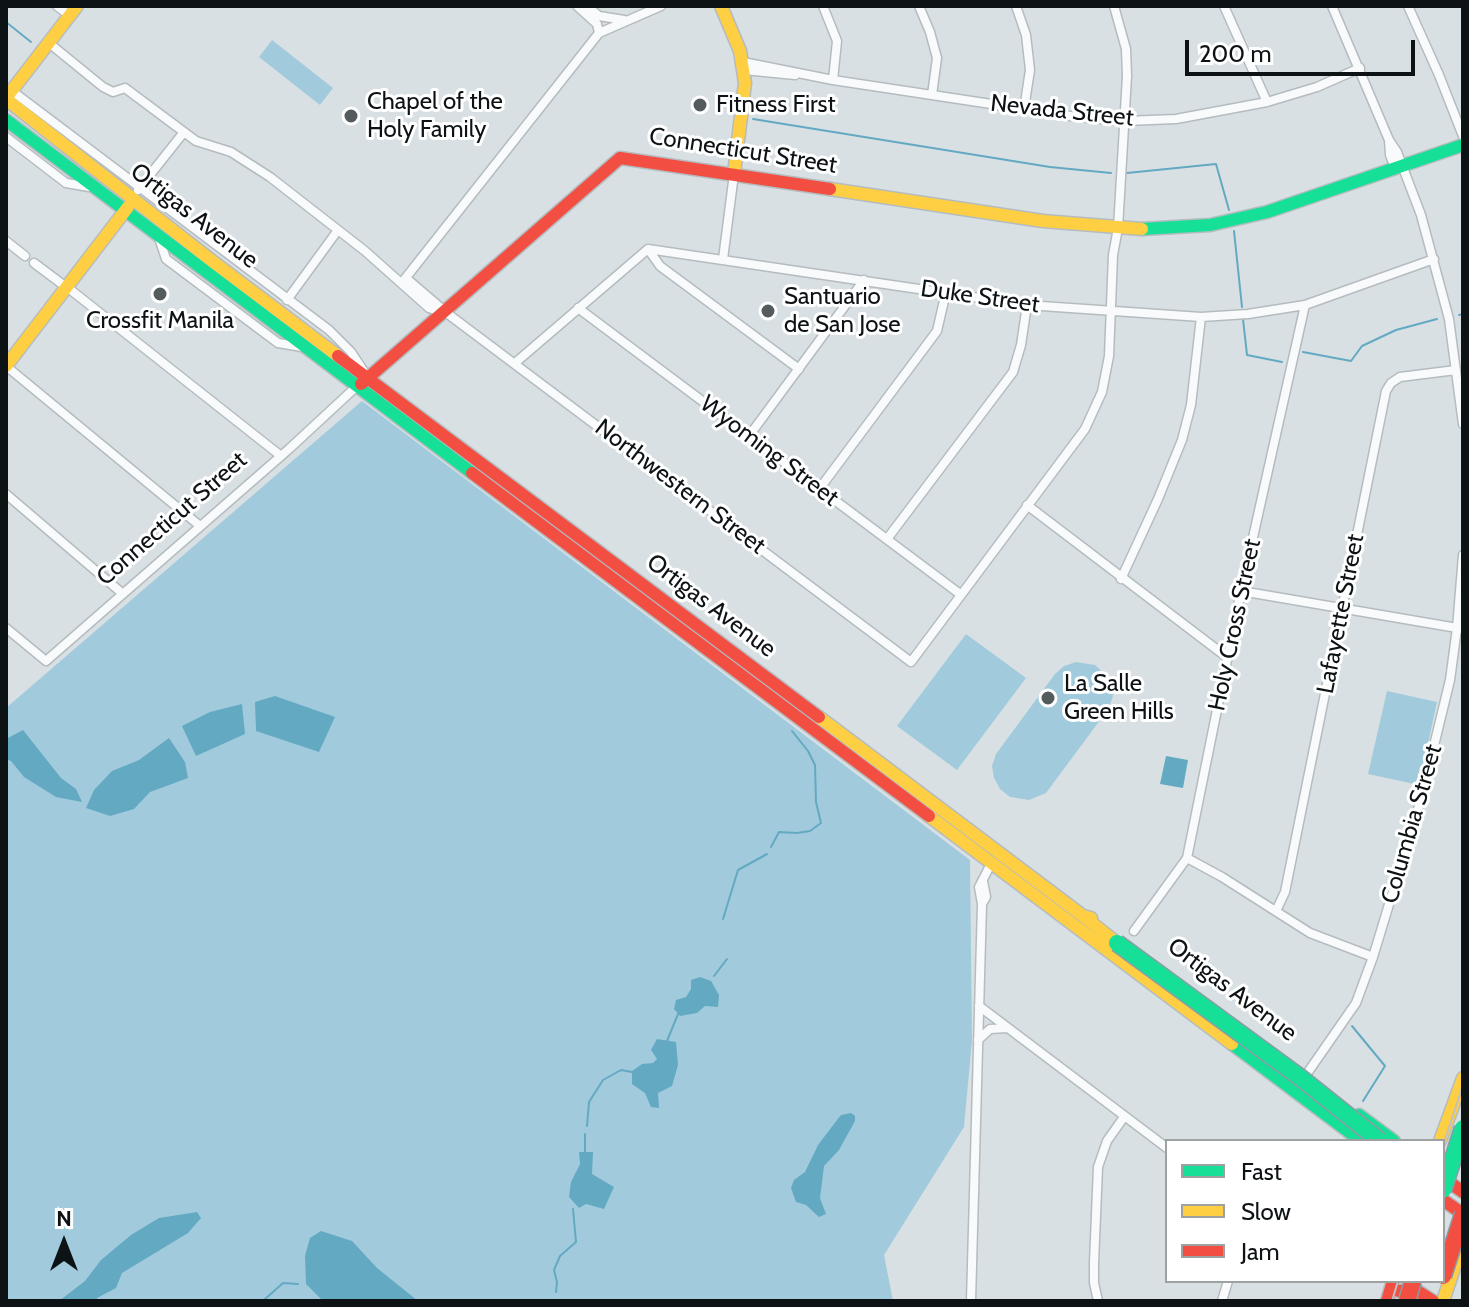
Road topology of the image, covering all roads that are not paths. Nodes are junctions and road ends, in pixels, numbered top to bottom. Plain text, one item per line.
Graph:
1 (577, 6) edge
2 (587, 6) edge
3 (661, 6) edge
4 (721, 6) edge
5 (823, 6) edge
6 (919, 6) edge
7 (1016, 6) edge
8 (1114, 6) edge
9 (1224, 6) edge
10 (1332, 6) edge
11 (1408, 6) edge
12 (68, 9) edge
13 (629, 20) junction
14 (599, 33) junction
15 (49, 43) junction
16 (743, 66) junction
17 (1360, 68) junction
18 (833, 80) junction
19 (932, 95) junction
20 (8, 96) edge
21 (1267, 102) junction
22 (1024, 109) junction
23 (13, 115) edge
24 (1125, 121) junction
25 (53, 123) junction
26 (184, 132) junction
27 (1463, 136) edge
28 (6, 137) edge
29 (1463, 145) edge
30 (1399, 169) junction
31 (734, 174) junction
32 (94, 188) junction
33 (129, 201) junction
34 (1118, 228) junction
35 (338, 230) junction
36 (6, 241) edge
37 (648, 249) junction
38 (25, 256) dead end
39 (723, 259) junction
40 (1434, 259) junction
41 (34, 263) dead end
42 (864, 280) junction
43 (403, 281) junction
44 (68, 282) junction
45 (946, 292) junction
46 (287, 300) junction
47 (1027, 305) junction
48 (1305, 305) junction
49 (578, 308) junction
50 (445, 312) junction
51 (1112, 313) junction
52 (1201, 317) junction
53 (6, 355) edge
54 (515, 363) junction
55 (6, 366) edge
56 (799, 369) junction
57 (1456, 370) junction
58 (363, 382) junction
59 (1463, 424) edge
60 (749, 436) junction
61 (281, 456) junction
62 (820, 488) junction
63 (6, 494) edge
64 (1027, 505) junction
65 (200, 526) junction
66 (887, 539) junction
67 (1463, 555) edge
68 (1121, 579) junction
69 (1241, 591) junction
70 (123, 594) junction
71 (960, 594) junction
72 (1343, 608) junction
73 (6, 628) edge
74 (1460, 629) edge
75 (1228, 658) junction
76 (1187, 858) junction
77 (992, 862) junction
78 (1276, 911) junction
79 (1083, 916) junction
80 (1134, 931) dead end
81 (1373, 957) junction
82 (979, 1006) junction
83 (1234, 1021) junction
84 (1008, 1028) junction
85 (1222, 1036) junction
86 (1254, 1036) junction
87 (978, 1040) junction
88 (1242, 1051) junction
89 (1306, 1075) junction
90 (1463, 1078) edge
91 (1463, 1107) edge
92 (1124, 1117) junction
93 (1463, 1128) edge
94 (1358, 1139) edge
95 (1377, 1139) edge
96 (1391, 1139) edge
97 (1441, 1139) edge
98 (1165, 1147) edge
99 (1445, 1161) edge
100 (1445, 1179) edge
101 (1445, 1184) edge
102 (1463, 1192) edge
103 (1445, 1201) edge
104 (1463, 1214) edge
105 (1463, 1242) edge
106 (1450, 1272) edge
107 (1444, 1283) edge
108 (1399, 1290) edge
109 (971, 1301) edge
110 (1098, 1301) edge
111 (1434, 1301) edge
112 (1443, 1301) edge

1 - 14 street
2 - 13 street
3 - 13 street
4 - 16 main road
5 - 18 street
6 - 19 street
7 - 22 street
8 - 24 street
9 - 21 street
10 - 17 street
11 - 27 street
12 - 15 main road
13 - 14 street
14 - 43 street
15 - 20 main road
15 - 26 street, Northwestern Street
16 - 18 street, Nevada Street
16 - 31 main road
17 - 21 street, Nevada Street
17 - 30 street
18 - 19 street, Nevada Street
19 - 22 street, Nevada Street
20 - 23 main road, Ortigas Avenue
20 - 25 street
21 - 24 street, Nevada Street
22 - 24 street, Nevada Street
23 - 25 main road
23 - 32 main road, Ortigas Avenue
23 - 33 main road, Ortigas Avenue
24 - 34 street
25 - 33 street
26 - 33 street
26 - 35 street, Northwestern Street
28 - 32 street
29 - 30 main road, Connecticut Street
30 - 34 main road, Connecticut Street
30 - 40 street
31 - 34 main road, Connecticut Street
31 - 39 street
31 - 50 main road, Connecticut Street
32 - 33 main road, Ortigas Avenue
33 - 44 main road
33 - 46 street
33 - 58 main road, Ortigas Avenue
33 - 58 main road, Ortigas Avenue
34 - 51 street
35 - 43 street, Northwestern Street
35 - 46 street
36 - 38 street
37 - 39 street, Duke Street
37 - 49 street
37 - 56 street
39 - 42 street, Duke Street
40 - 48 street, Duke Street
40 - 57 street
41 - 44 street
42 - 45 street, Duke Street
42 - 56 street
43 - 50 street, Northwestern Street
44 - 53 main road
44 - 55 main road
44 - 61 street
45 - 47 street, Duke Street
45 - 62 street
46 - 58 street
47 - 51 street, Duke Street
47 - 66 street
48 - 52 street, Duke Street
48 - 69 street, Holy Cross Street
49 - 54 street
49 - 60 street, Wyoming Street
50 - 54 street, Northwestern Street
50 - 58 main road, Connecticut Street
51 - 52 street, Duke Street
51 - 64 street
52 - 68 street
54 - 71 street, Northwestern Street
55 - 65 street
56 - 60 street
57 - 59 street
57 - 72 street, Lafayette Street
58 - 61 street, Connecticut Street
58 - 77 main road, Ortigas Avenue
58 - 79 main road, Ortigas Avenue
60 - 62 street, Wyoming Street
61 - 65 street, Connecticut Street
62 - 66 street, Wyoming Street
63 - 70 street
64 - 68 street
64 - 71 street
65 - 70 street, Connecticut Street
66 - 71 street, Wyoming Street
67 - 74 street, Columbia Street
68 - 75 street
69 - 72 street
69 - 75 street, Holy Cross Street
70 - 73 street, Connecticut Street
72 - 74 street
72 - 78 street, Lafayette Street
74 - 81 street, Columbia Street
75 - 76 street, Holy Cross Street
76 - 78 street
76 - 80 street, Holy Cross Street
77 - 82 street
77 - 85 main road, Ortigas Avenue
78 - 81 street
79 - 83 main road, Ortigas Avenue
79 - 95 main road, bridge
81 - 89 street, Columbia Street
82 - 84 street
82 - 87 street
83 - 85 main road
83 - 86 main road, Ortigas Avenue
84 - 87 street
84 - 92 street
85 - 88 main road, Ortigas Avenue
86 - 88 main road
86 - 89 main road, Ortigas Avenue
87 - 109 street
88 - 94 main road, Ortigas Avenue
89 - 96 main road, Ortigas Avenue
90 - 97 main road
91 - 99 main road
92 - 98 street
92 - 110 street
93 - 101 main road, bridge
100 - 102 main road
103 - 104 main road
104 - 106 main road, bridge
105 - 106 main road
106 - 112 main road
107 - 111 main road
108 - 111 main road

